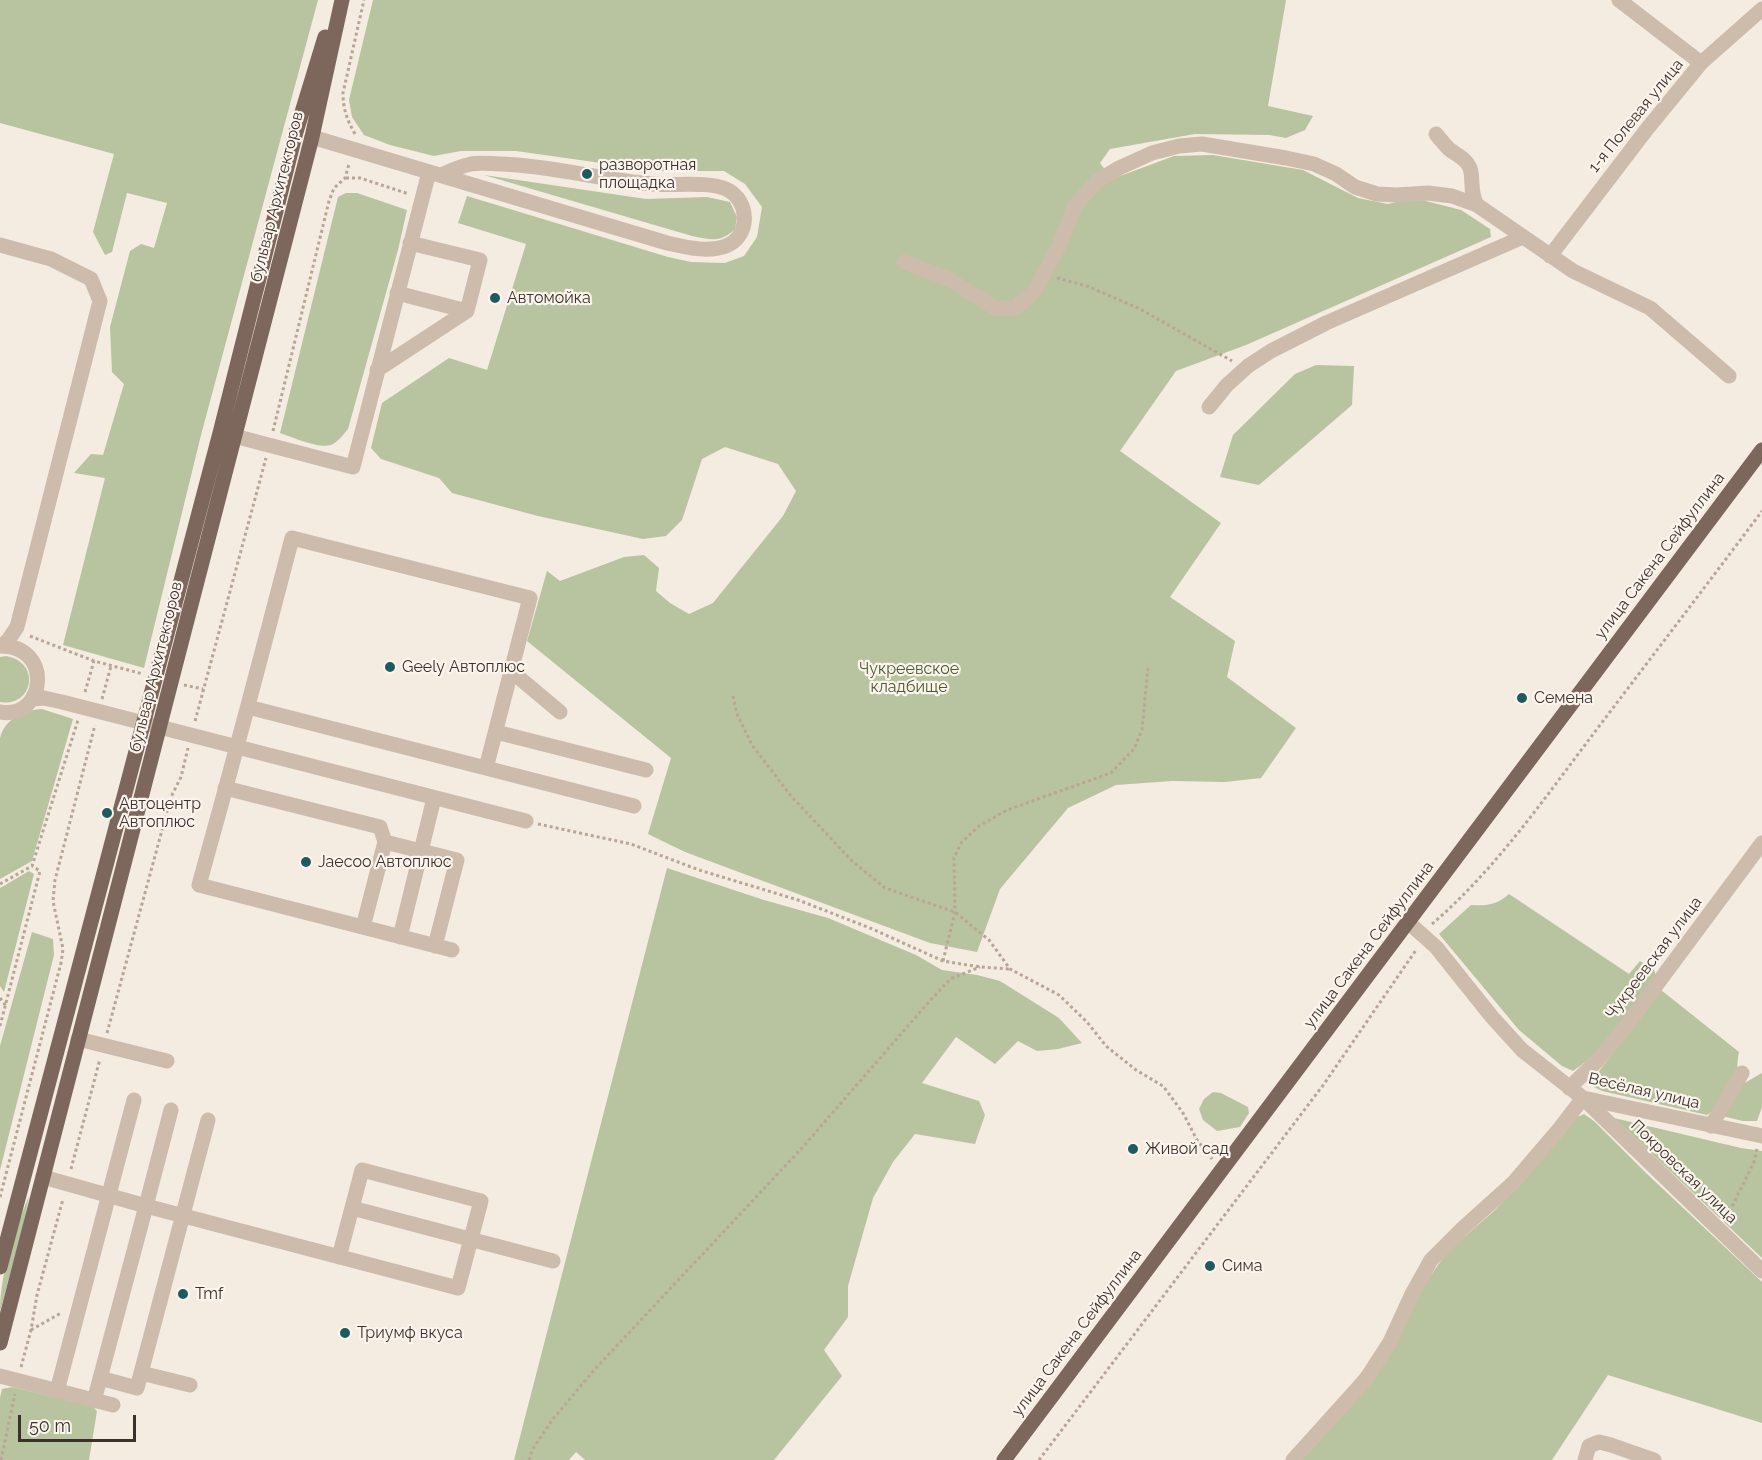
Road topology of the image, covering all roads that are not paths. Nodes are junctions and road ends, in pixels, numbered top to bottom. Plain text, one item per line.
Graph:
1 (336, 0) edge
2 (342, 0) edge
3 (1619, 0) edge
4 (1762, 9) edge
5 (1701, 63) junction
6 (296, 132) junction
7 (1436, 134) dead end
8 (312, 137) junction
9 (435, 173) junction
10 (1477, 205) junction
11 (1523, 237) junction
12 (410, 243) junction
13 (0, 245) edge
14 (1550, 256) junction
15 (904, 262) dead end
16 (397, 293) junction
17 (467, 311) junction
18 (377, 370) junction
19 (1729, 375) dead end
20 (1209, 406) dead end
21 (234, 436) junction
22 (1762, 450) edge
23 (17, 627) junction
24 (1, 646) edge
25 (26, 653) junction
26 (512, 671) junction
27 (38, 677) junction
28 (32, 699) junction
29 (62, 702) junction
30 (248, 707) junction
31 (560, 712) dead end
32 (2, 716) edge
33 (144, 723) junction
34 (159, 727) junction
35 (496, 732) junction
36 (236, 747) junction
37 (486, 768) junction
38 (646, 770) dead end
39 (225, 788) junction
40 (434, 798) junction
41 (634, 806) dead end
42 (526, 821) road end
43 (385, 842) junction
44 (1762, 843) edge
45 (422, 851) junction
46 (1408, 923) junction
47 (363, 927) junction
48 (400, 937) junction
49 (435, 946) junction
50 (452, 950) dead end
51 (78, 1039) junction
52 (167, 1061) dead end
53 (1742, 1073) dead end
54 (1569, 1088) junction
55 (1583, 1098) junction
56 (134, 1100) dead end
57 (171, 1110) dead end
58 (208, 1120) dead end
59 (1711, 1126) junction
60 (1762, 1135) edge
61 (43, 1176) junction
62 (108, 1197) junction
63 (146, 1206) junction
64 (352, 1208) junction
65 (182, 1216) junction
66 (471, 1239) junction
67 (339, 1257) junction
68 (553, 1261) dead end
69 (0, 1267) edge
70 (1762, 1271) edge
71 (0, 1343) edge
72 (141, 1373) junction
73 (0, 1376) edge
74 (100, 1378) junction
75 (190, 1385) dead end
76 (57, 1391) junction
77 (94, 1401) junction
78 (113, 1405) dead end
79 (1004, 1460) edge
80 (1293, 1460) edge
81 (1585, 1460) edge
82 (1654, 1460) edge

1 - 6 main road, бульвар Архитекторов
2 - 8 main road, бульвар Архитекторов
3 - 5 street
4 - 5 street, 1-я Полевая улица
5 - 14 street, 1-я Полевая улица
6 - 8 main road
6 - 33 main road, бульвар Архитекторов
7 - 10 street
8 - 9 street
8 - 21 main road, бульвар Архитекторов
9 - 9 street
9 - 12 street
10 - 11 street
10 - 15 street
11 - 14 street
11 - 20 street
12 - 16 street
12 - 17 street
13 - 23 street
14 - 19 street
16 - 17 street
16 - 18 street
17 - 18 street
18 - 21 street
21 - 34 main road, бульвар Архитекторов
22 - 46 main road, улица Сакена Сейфуллина
23 - 24 street
23 - 25 street
24 - 25 street
25 - 27 street
26 - 30 street
26 - 31 street
26 - 35 street
27 - 28 street
27 - 29 street
28 - 29 street
28 - 32 street
29 - 33 street
30 - 36 street
30 - 37 street
33 - 34 street
33 - 69 main road, бульвар Архитекторов
34 - 36 street
34 - 51 main road, бульвар Архитекторов
35 - 37 street
35 - 38 street
36 - 39 street
36 - 40 street
37 - 41 street
39 - 43 street
39 - 47 street
40 - 42 street
40 - 45 street
43 - 45 street
43 - 47 street
44 - 54 street, Чукреевская улица
45 - 48 street
45 - 49 street
46 - 54 street, Весёлая улица
46 - 79 main road, улица Сакена Сейфуллина
47 - 48 street
48 - 49 street
49 - 50 street
51 - 52 street
51 - 61 main road, бульвар Архитекторов
53 - 59 street
54 - 55 street, Весёлая улица
55 - 59 street, Весёлая улица
55 - 70 street, Покровская улица
55 - 80 street
56 - 62 street
57 - 63 street
58 - 65 street
59 - 60 street, Весёлая улица
61 - 62 street
61 - 71 main road, бульвар Архитекторов
62 - 63 street
62 - 76 street
63 - 65 street
63 - 74 street
64 - 66 street
64 - 66 street
64 - 67 street
65 - 67 street
65 - 72 street
66 - 67 street
66 - 68 street
72 - 74 street
72 - 75 street
73 - 76 street
74 - 77 street
76 - 77 street
77 - 78 street
81 - 82 street

